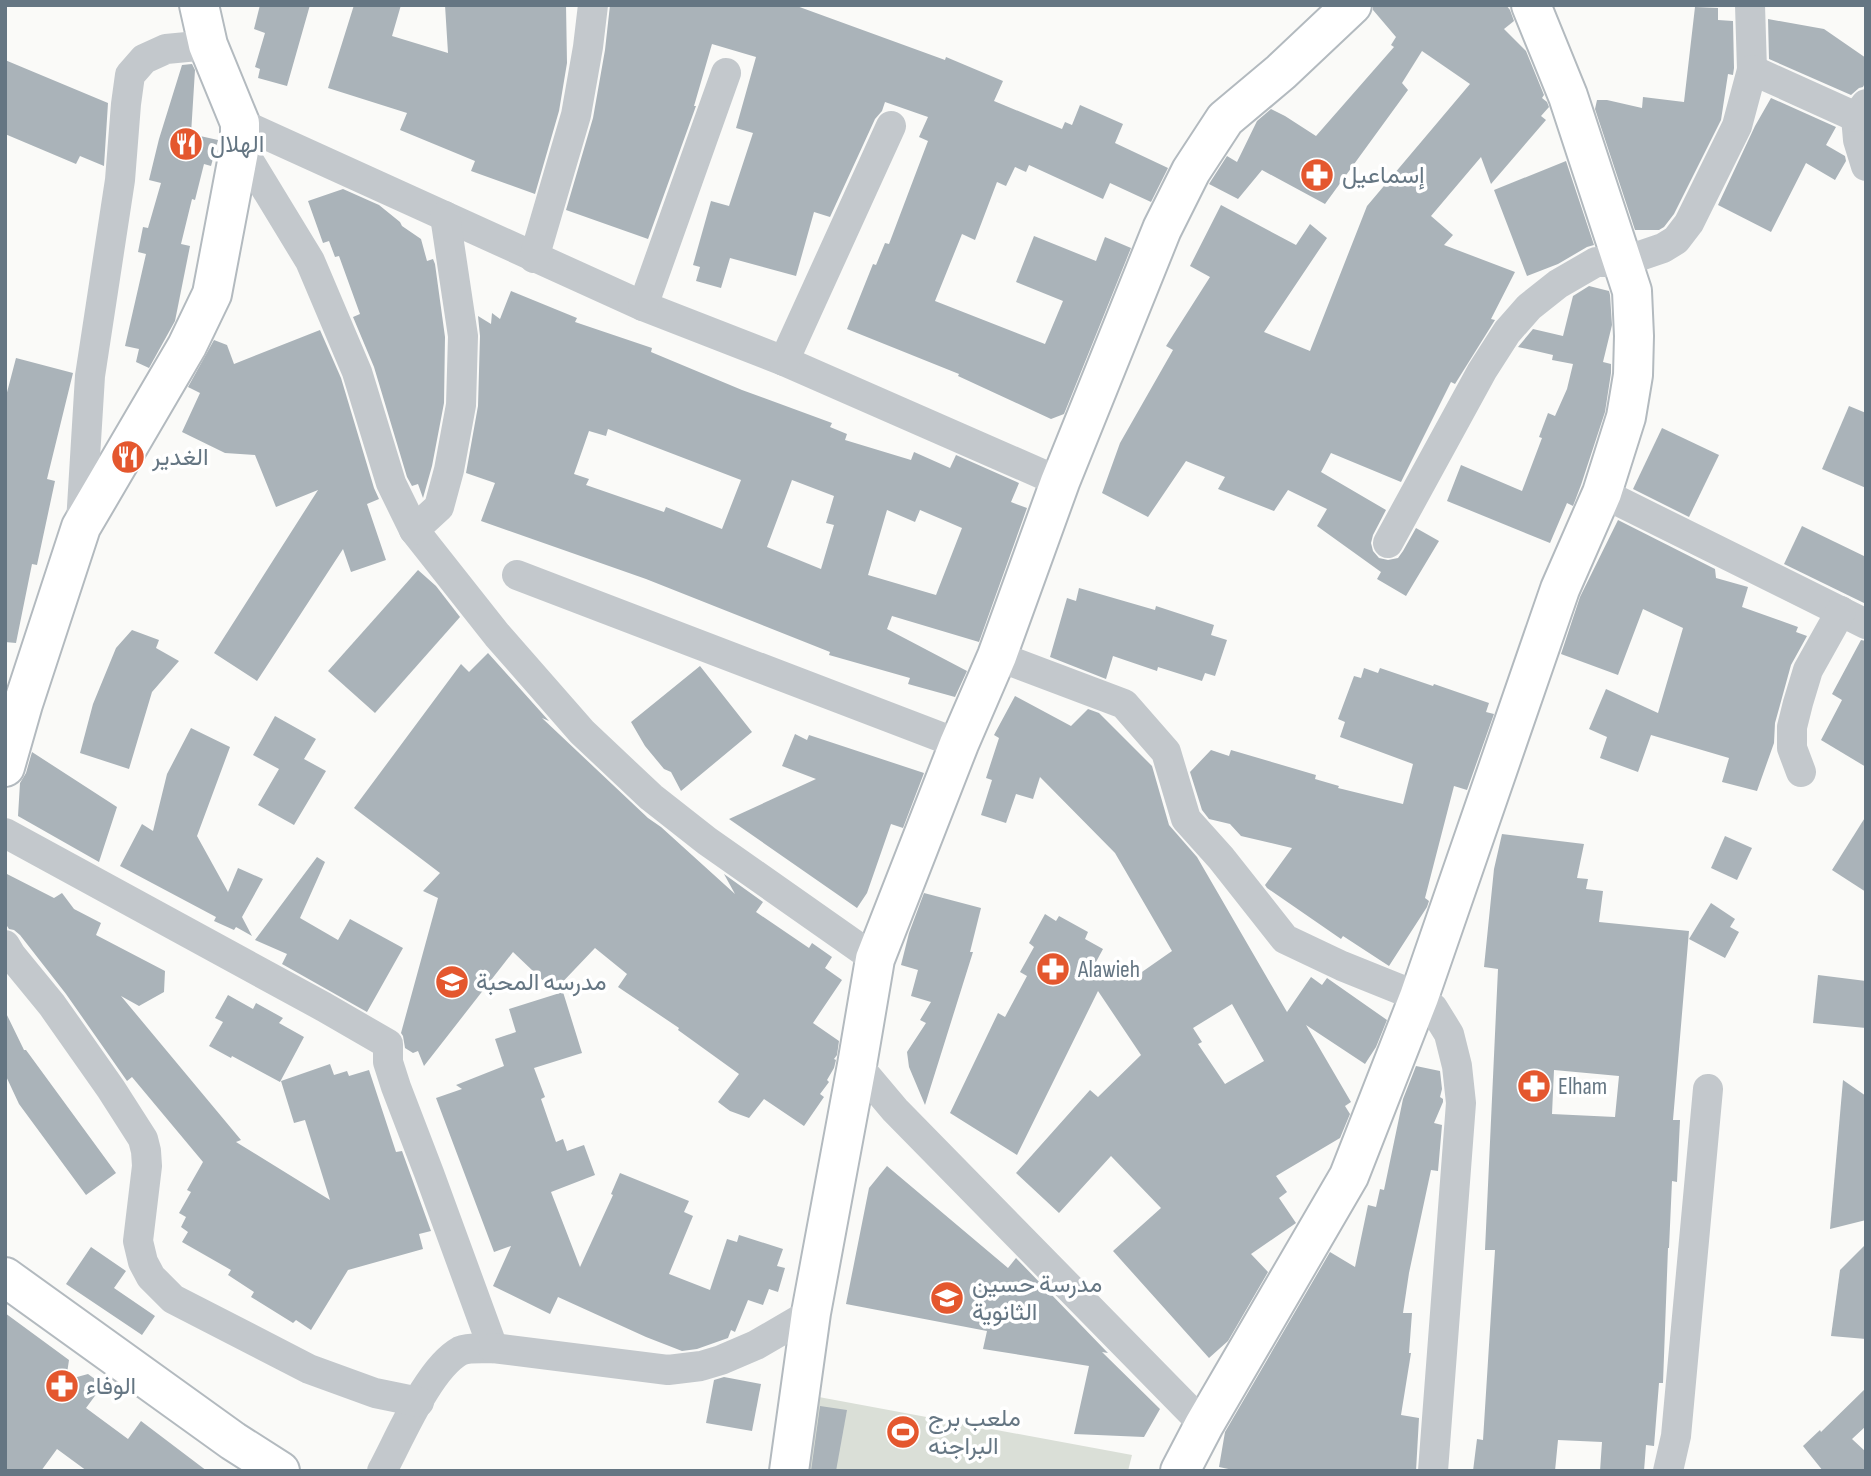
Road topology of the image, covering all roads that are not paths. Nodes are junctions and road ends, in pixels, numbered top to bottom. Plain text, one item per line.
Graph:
1 (199, 5) edge
2 (593, 5) edge
3 (1352, 5) edge
4 (1531, 5) edge
5 (1750, 5) edge
6 (208, 45) junction
7 (1752, 70) junction
8 (726, 73) dead end
9 (1861, 110) edge
10 (891, 126) dead end
11 (240, 134) junction
12 (1866, 166) edge
13 (445, 216) junction
14 (534, 258) junction
15 (1622, 262) junction
16 (643, 306) junction
17 (784, 362) junction
18 (1060, 482) junction
19 (1602, 493) junction
20 (81, 527) junction
21 (414, 530) junction
22 (1388, 543) dead end
23 (517, 575) dead end
24 (1853, 618) edge
25 (997, 656) junction
26 (14, 699) edge
27 (959, 744) junction
28 (5, 767) edge
29 (1801, 772) dead end
30 (5, 833) edge
31 (5, 946) edge
32 (875, 959) junction
33 (1419, 996) junction
34 (857, 1065) junction
35 (1708, 1089) dead end
36 (5, 1277) edge
37 (811, 1313) junction
38 (493, 1348) junction
39 (419, 1402) junction
40 (1204, 1425) junction
41 (237, 1456) edge
42 (280, 1471) edge
43 (382, 1471) edge
44 (789, 1471) edge
45 (1180, 1471) edge
46 (1433, 1471) edge
47 (1668, 1471) edge

1 - 6 street
2 - 14 street
3 - 18 street
4 - 15 street
5 - 7 street
6 - 11 street
6 - 20 street
7 - 9 street
7 - 15 street
8 - 16 street
9 - 12 street
10 - 17 street
11 - 13 street
11 - 20 street
11 - 21 street
13 - 14 street
13 - 21 street
14 - 16 street
15 - 19 street
15 - 22 street
16 - 17 street
17 - 18 street
18 - 25 street
19 - 24 street
19 - 33 street
20 - 26 street
21 - 32 street
23 - 27 street
24 - 29 street
25 - 27 street
25 - 33 street
26 - 28 street
27 - 32 street
30 - 38 street
31 - 39 street
32 - 34 street
33 - 40 street
33 - 46 street
34 - 37 street
34 - 40 street
35 - 47 street
36 - 41 street
37 - 38 street
37 - 44 street
38 - 39 street
39 - 43 street
40 - 45 street
41 - 42 street

